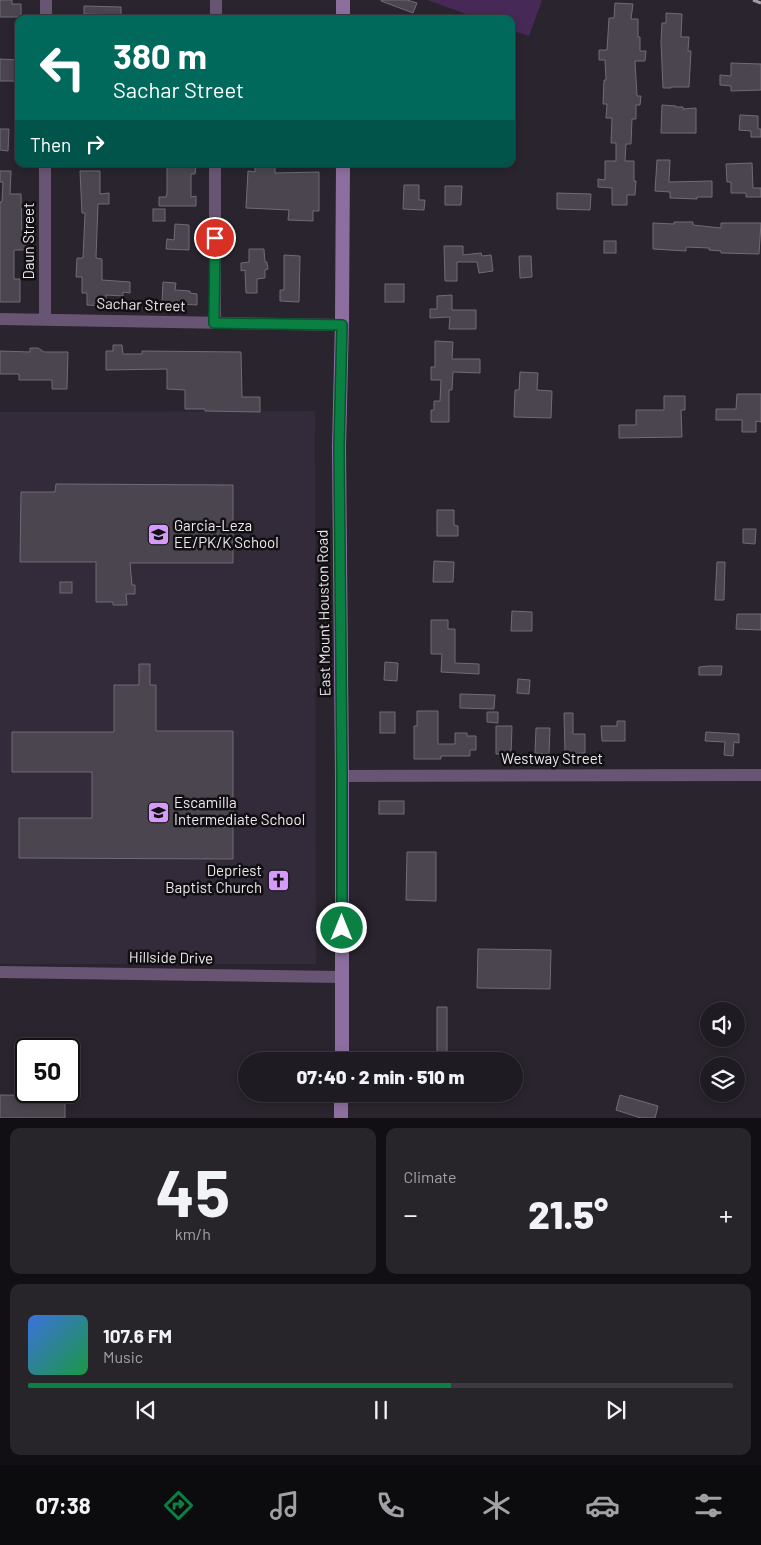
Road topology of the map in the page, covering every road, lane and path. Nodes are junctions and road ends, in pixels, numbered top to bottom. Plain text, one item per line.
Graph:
1 (46, 0) edge
2 (216, 0) edge
3 (344, 0) edge
4 (46, 15) edge
5 (216, 15) edge
6 (343, 15) edge
7 (46, 167) edge
8 (216, 167) edge
9 (343, 167) edge
10 (0, 319) edge
11 (45, 319) junction
12 (214, 323) junction
13 (342, 325) junction
14 (761, 775) edge
15 (342, 776) junction
16 (0, 972) edge
17 (342, 977) junction
18 (342, 1052) edge
19 (342, 1102) edge
20 (341, 1118) edge

1 - 4 street
2 - 5 street
3 - 6 main road
7 - 11 street, Daun Street
8 - 12 street
9 - 13 main road, East Mount Houston Road
10 - 11 street, Sachar Street
11 - 12 street, Sachar Street
12 - 13 street, Sachar Street
13 - 15 main road, East Mount Houston Road
14 - 15 street, Westway Street
15 - 17 main road, East Mount Houston Road
16 - 17 street, Hillside Drive
17 - 18 main road, East Mount Houston Road
19 - 20 main road

